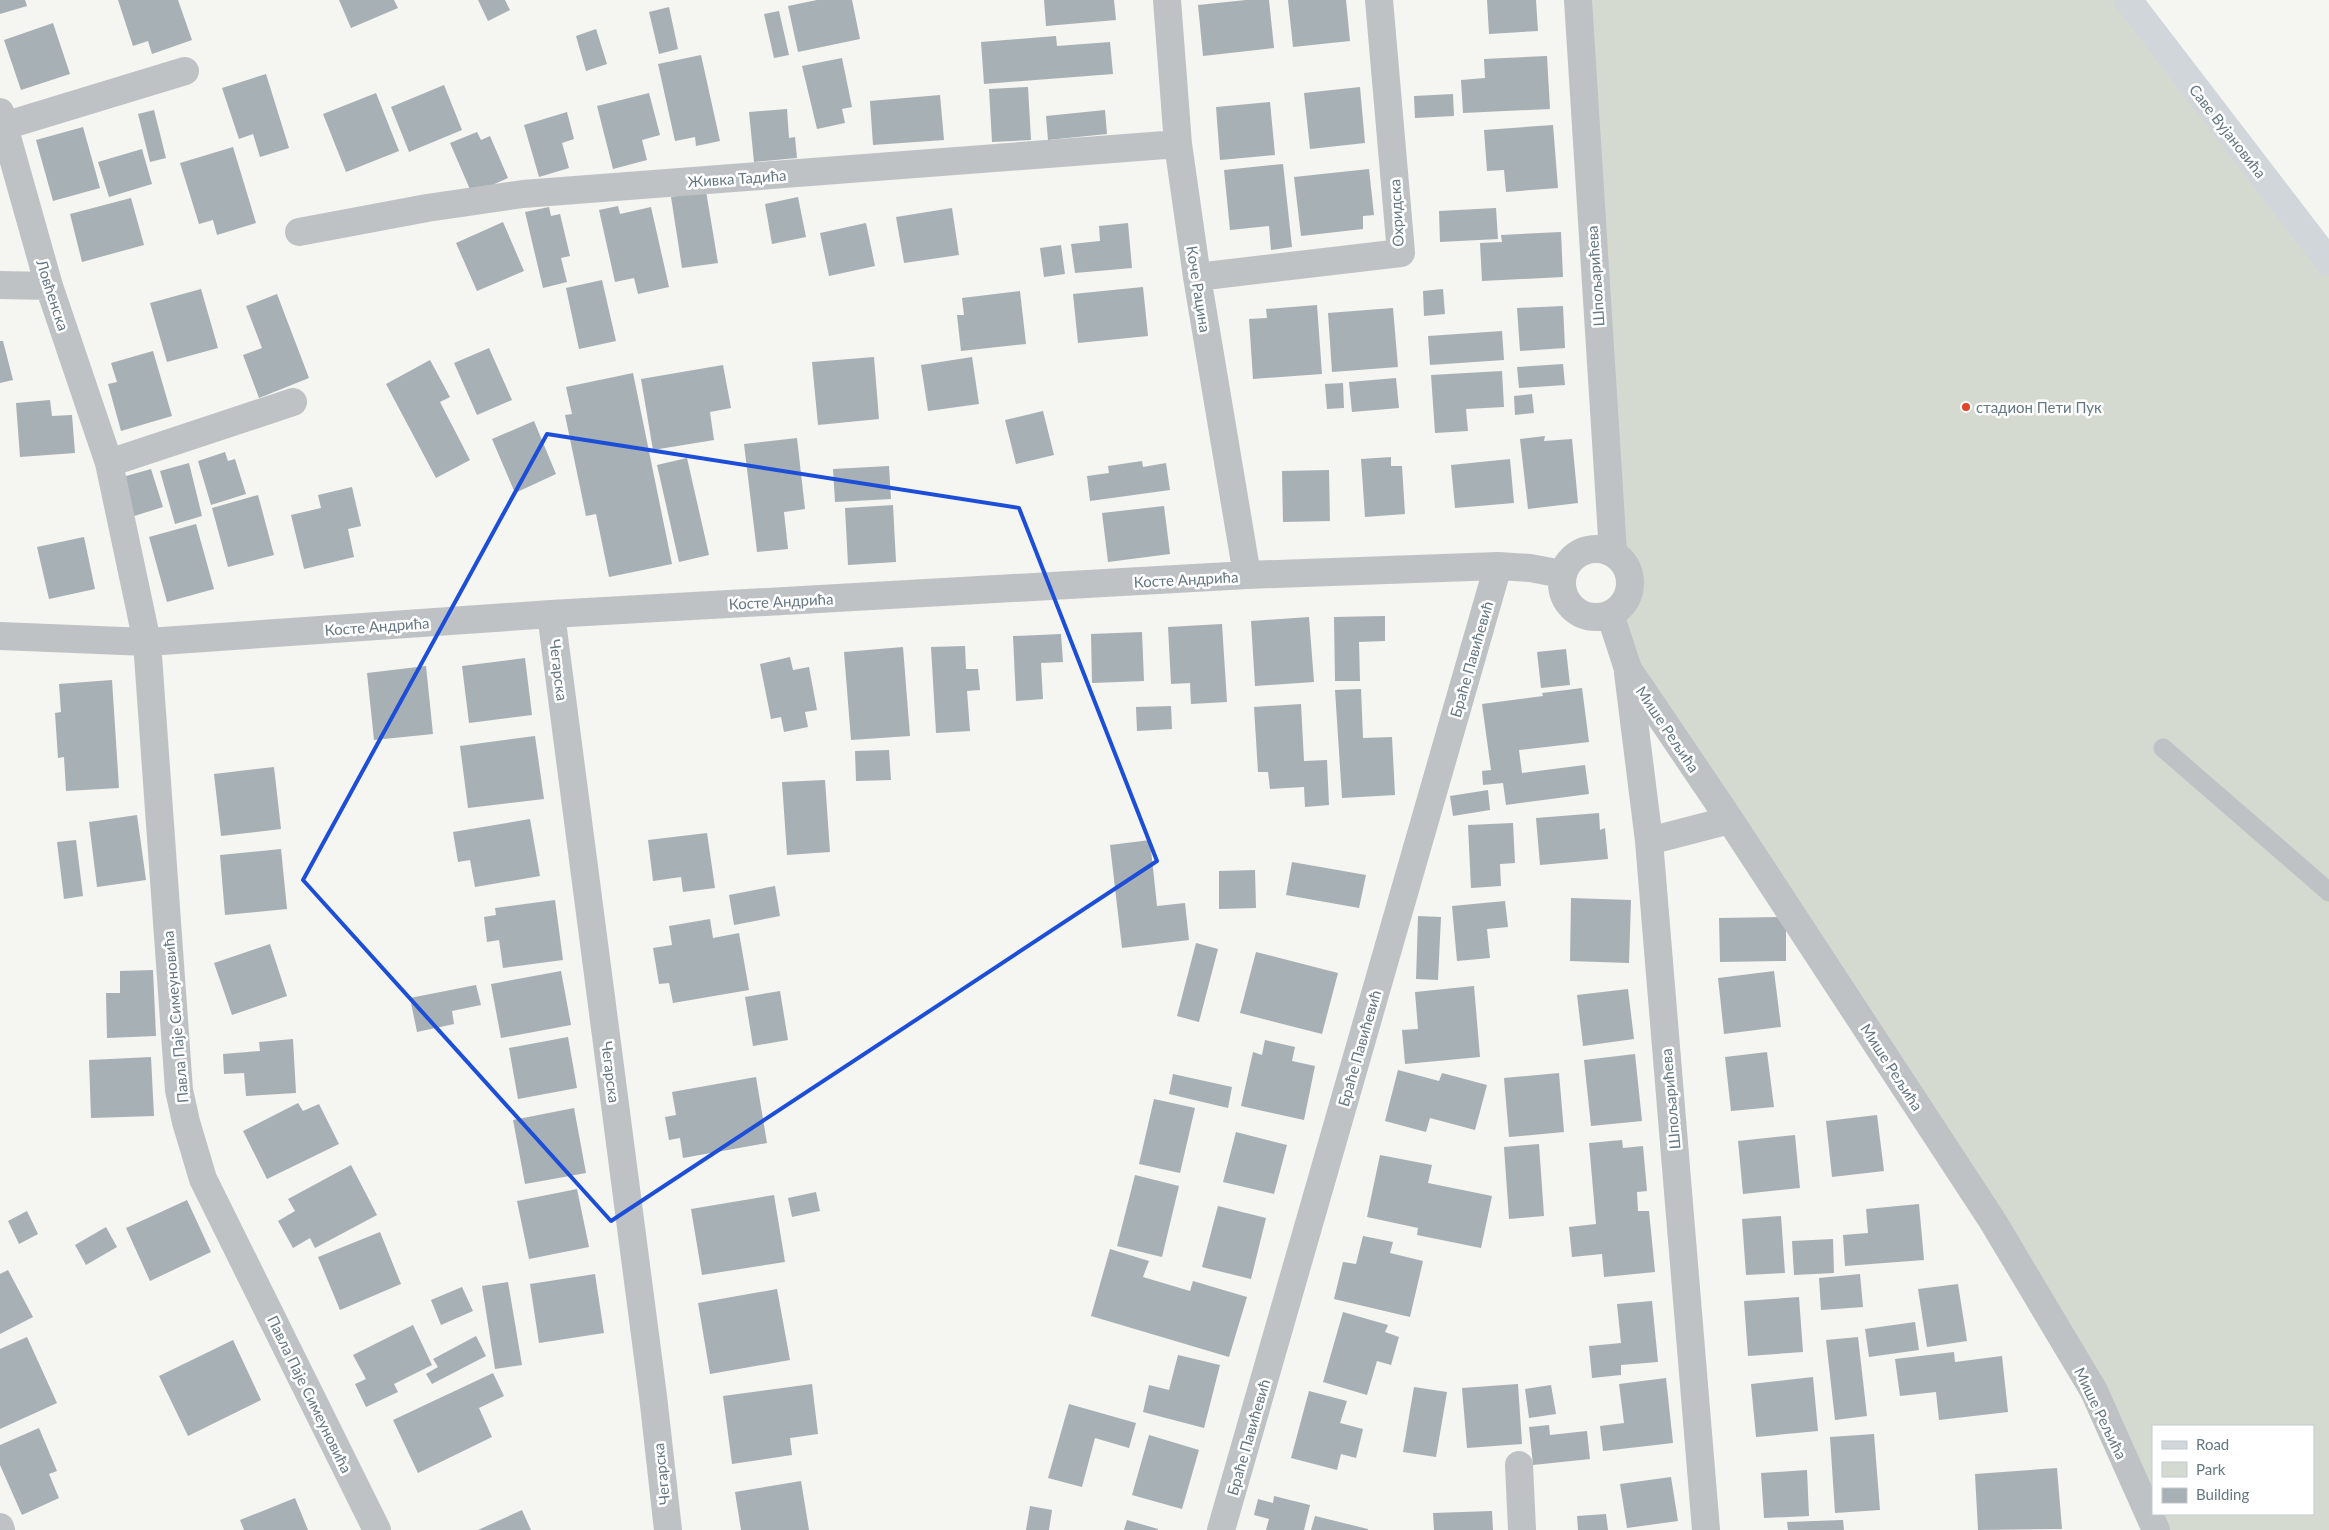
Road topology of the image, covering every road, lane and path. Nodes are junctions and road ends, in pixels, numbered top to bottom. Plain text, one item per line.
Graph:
1 (1167, 0) edge
2 (1379, 0) edge
3 (1578, 0) edge
4 (2128, 0) edge
5 (185, 71) dead end
6 (2, 119) edge
7 (1178, 144) junction
8 (300, 232) dead end
9 (2329, 262) edge
10 (1197, 277) junction
11 (0, 285) edge
12 (49, 286) junction
13 (293, 402) dead end
14 (109, 463) junction
15 (1613, 552) junction
16 (1498, 566) junction
17 (1562, 574) junction
18 (1247, 575) junction
19 (551, 614) junction
20 (1610, 614) junction
21 (0, 636) edge
22 (147, 642) junction
23 (1628, 669) junction
24 (2163, 748) dead end
25 (1730, 820) junction
26 (1649, 841) junction
27 (2329, 892) edge
28 (1519, 1465) dead end
29 (377, 1530) edge
30 (668, 1530) edge
31 (1221, 1530) edge
32 (1522, 1530) edge
33 (1706, 1530) edge
34 (2156, 1530) edge

1 - 7 street, Коче Рацина
2 - 10 street, Охридска
3 - 15 street, Шпољарићева
4 - 9 street, Саве Вујановића
5 - 6 street, Ловћенска
6 - 12 street, Ловћенска
7 - 8 street, Живка Тадића
7 - 10 street, Коче Рацина
10 - 18 street, Коче Рацина
11 - 12 street
12 - 14 street, Ловћенска
13 - 14 street
14 - 22 street, Ловћенска
15 - 17 street
15 - 20 street
16 - 17 street, Косте Андрића
16 - 18 street, Косте Андрића
16 - 31 street, Браће Павићевић
17 - 20 street
18 - 19 street, Косте Андрића
19 - 22 street, Косте Андрића
19 - 30 street, Чегарска
20 - 23 street, Мише Рељића
21 - 22 street, Косте Андрића
22 - 29 street, Павла Паје Симеуновића
23 - 25 street, Мише Рељића
23 - 26 street, Шпољарићева
24 - 27 lane
25 - 26 street
25 - 34 street, Мише Рељића
26 - 33 street, Шпољарићева
28 - 32 street

